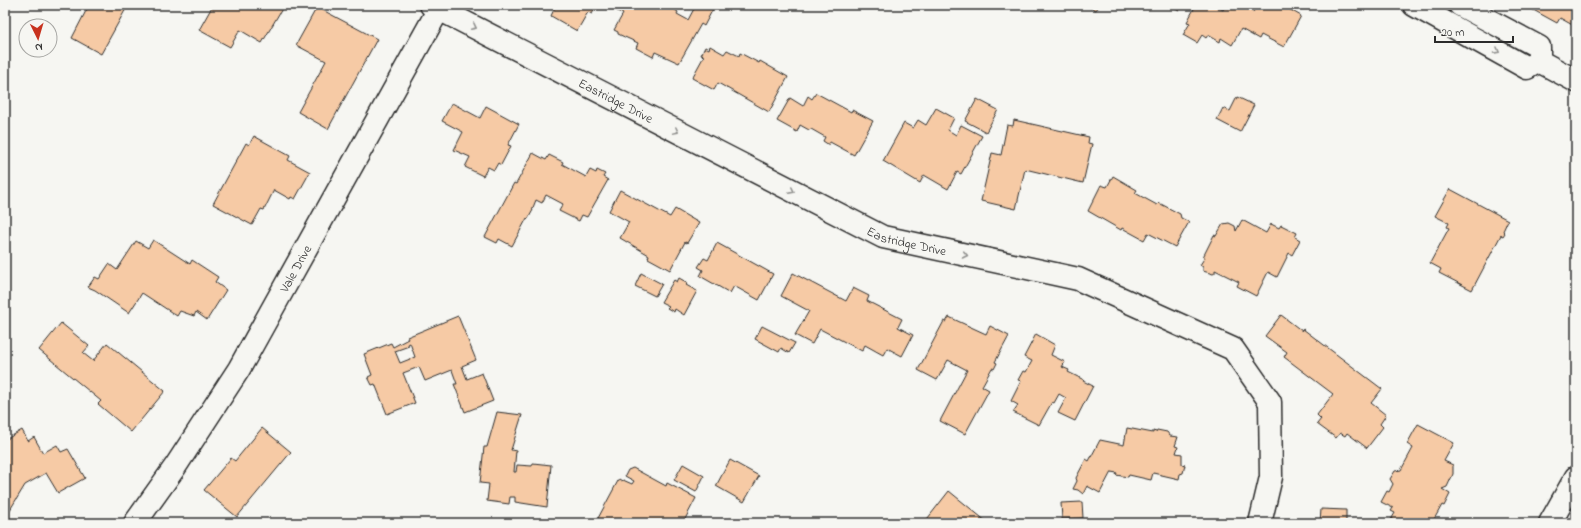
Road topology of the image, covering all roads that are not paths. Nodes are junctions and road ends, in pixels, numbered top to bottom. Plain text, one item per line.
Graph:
1 (1414, 5) edge
2 (1460, 5) edge
3 (437, 6) edge
4 (1540, 61) junction
5 (1576, 81) edge
6 (1576, 477) edge
7 (135, 523) edge
8 (1260, 523) edge
9 (1550, 523) edge

1 -> 4 street
2 - 4 street
3 - 7 street, Vale Drive
3 -> 8 street, Eastridge Drive
4 - 5 street
6 - 9 street

